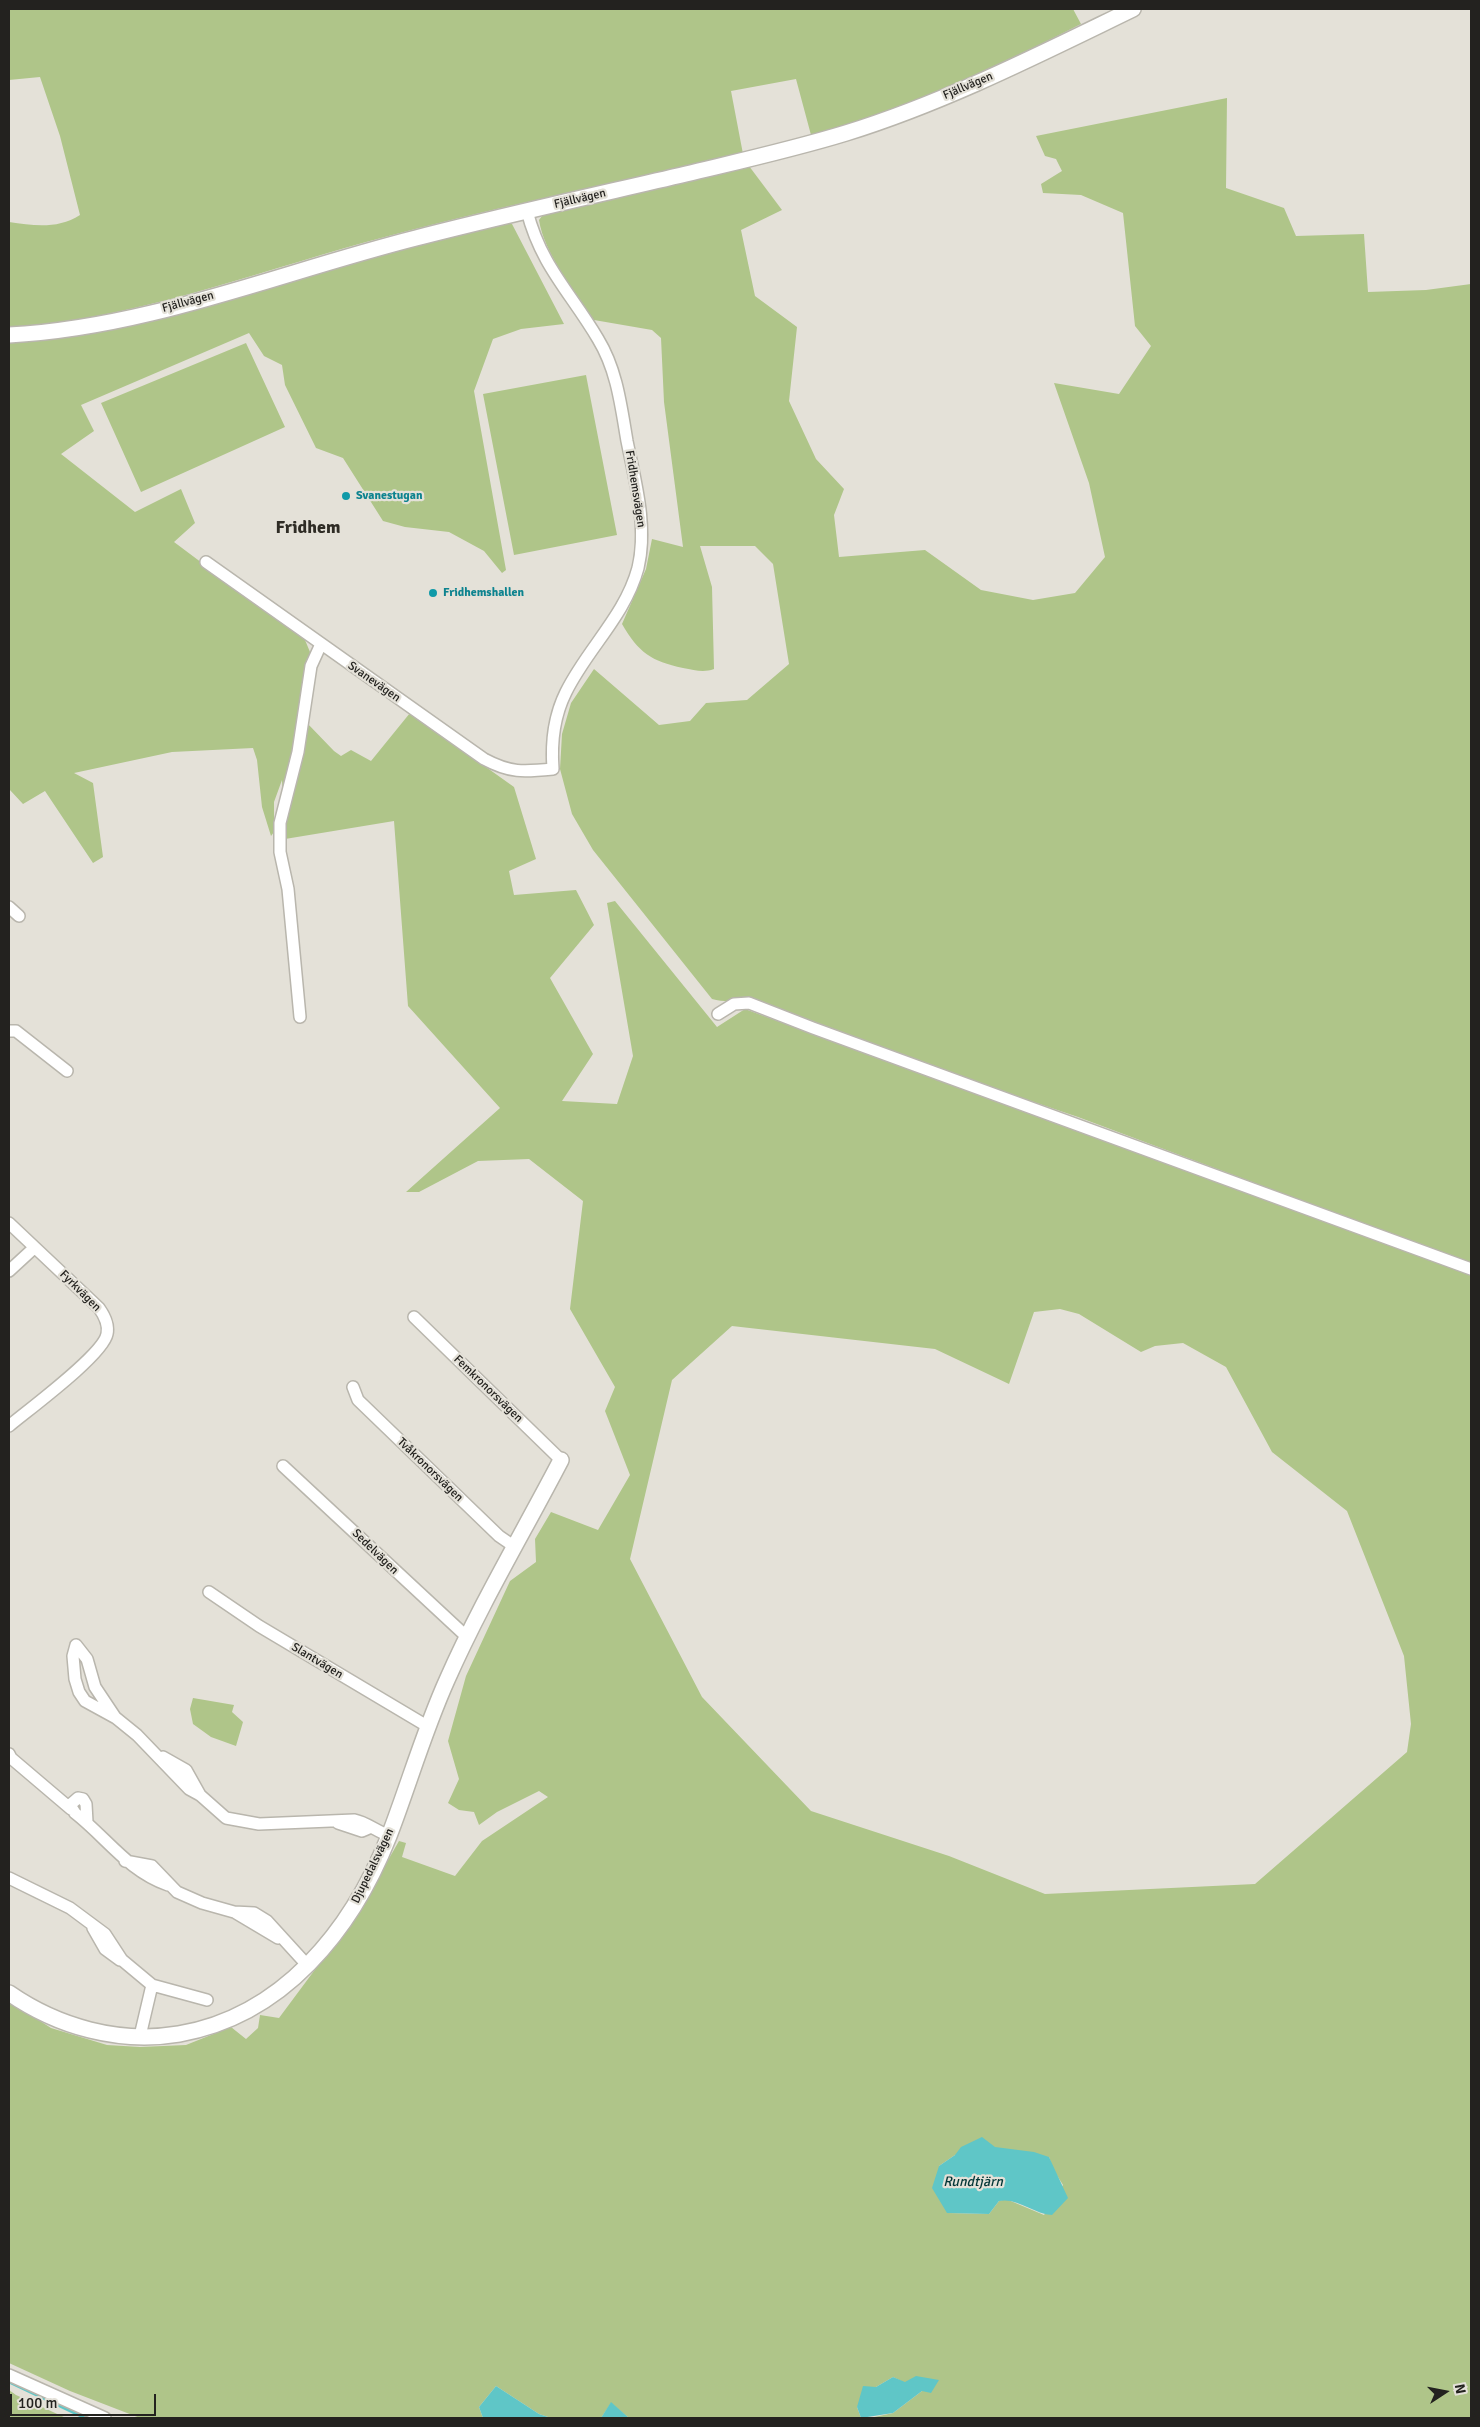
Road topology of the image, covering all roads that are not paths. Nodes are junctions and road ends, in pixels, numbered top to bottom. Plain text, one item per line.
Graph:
1 (1133, 9) edge
2 (527, 211) junction
3 (9, 335) edge
4 (206, 562) dead end
5 (321, 644) junction
6 (553, 769) joint
7 (9, 907) edge
8 (19, 916) dead end
9 (718, 1014) dead end
10 (300, 1017) dead end
11 (9, 1031) edge
12 (66, 1071) dead end
13 (9, 1223) edge
14 (34, 1248) junction
15 (1471, 1269) edge
16 (9, 1271) edge
17 (414, 1317) dead end
18 (353, 1387) dead end
19 (9, 1426) edge
20 (561, 1460) joint
21 (283, 1466) dead end
22 (516, 1547) junction
23 (209, 1592) dead end
24 (467, 1637) junction
25 (96, 1687) junction
26 (82, 1696) junction
27 (116, 1718) junction
28 (428, 1726) junction
29 (9, 1754) edge
30 (389, 1836) junction
31 (9, 1878) edge
32 (308, 1966) junction
33 (152, 1985) junction
34 (9, 1993) edge
35 (207, 2000) dead end
36 (140, 2036) junction
37 (9, 2376) edge
38 (105, 2418) edge

1 - 2 street, Fjällvägen
2 - 3 street, Fjällvägen
2 - 6 street, Fridhemsvägen
4 - 5 street, Svanevägen
5 - 6 street, Svanevägen
5 - 10 street
7 - 8 street
9 - 15 street
11 - 12 street
13 - 14 street, Fyrkvägen
14 - 16 street
14 - 19 street, Fyrkvägen
17 - 20 street, Femkronorsvägen
18 - 22 street, Tvåkronorsvägen
20 - 22 street, Djupedalsvägen
21 - 24 street, Sedelvägen
22 - 24 street, Djupedalsvägen
23 - 28 street, Slantvägen
24 - 28 street, Djupedalsvägen
25 - 26 street
25 - 26 street
25 - 27 street
26 - 27 street
27 - 30 street
28 - 30 street, Djupedalsvägen
29 - 32 street
30 - 32 street, Djupedalsvägen
31 - 33 street
32 - 36 street, Djupedalsvägen
33 - 35 street
33 - 36 street
34 - 36 street, Djupedalsvägen
37 - 38 street

